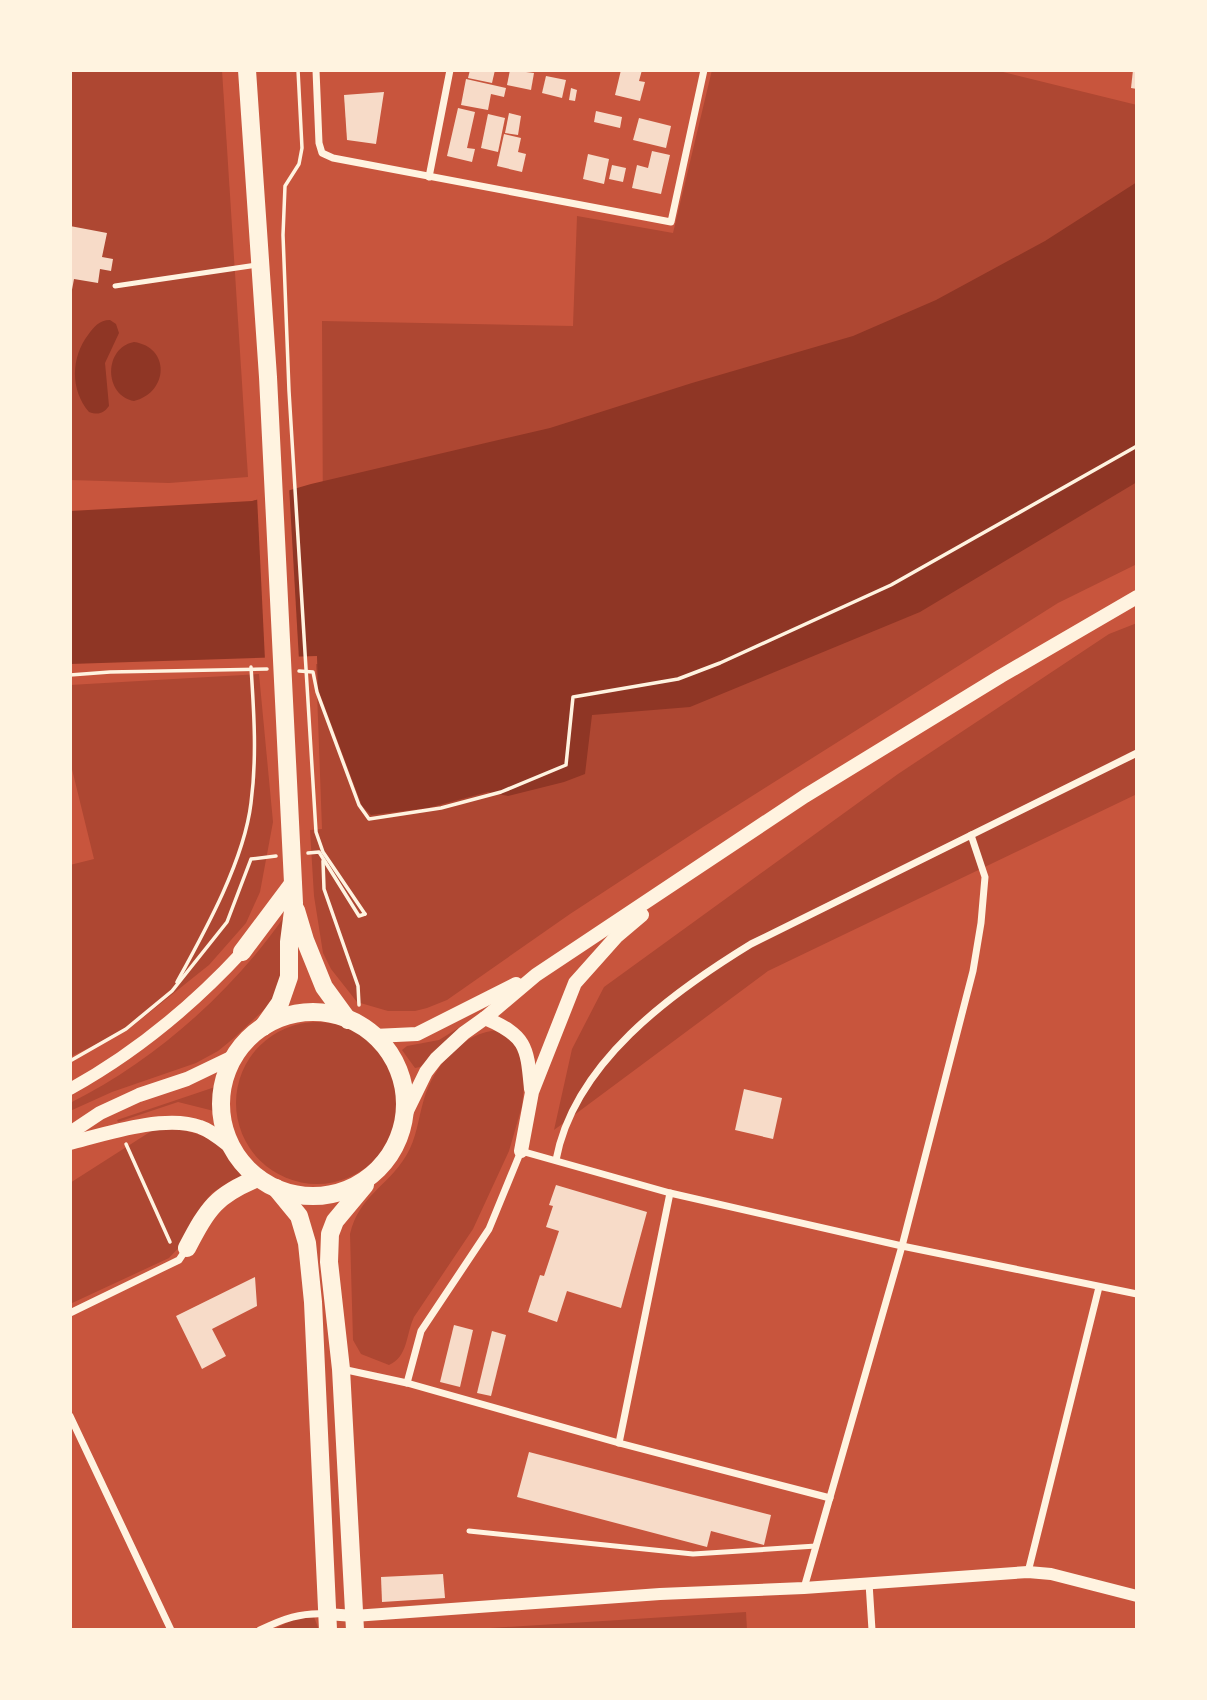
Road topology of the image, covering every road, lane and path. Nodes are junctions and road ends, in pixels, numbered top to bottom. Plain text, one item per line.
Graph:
1 (247, 70) edge
2 (298, 70) edge
3 (316, 70) edge
4 (450, 70) edge
5 (704, 70) edge
6 (429, 177) junction
7 (260, 265) junction
8 (115, 286) dead end
9 (1137, 446) edge
10 (1132, 600) edge
11 (251, 667) junction
12 (276, 669) dead end
13 (288, 670) dead end
14 (70, 676) edge
15 (1137, 753) edge
16 (971, 835) junction
17 (321, 852) junction
18 (251, 859) dead end
19 (682, 879) junction
20 (293, 884) junction
21 (294, 903) junction
22 (365, 914) dead end
23 (242, 952) joint
24 (536, 975) junction
25 (172, 991) junction
26 (485, 1018) junction
27 (263, 1027) junction
28 (361, 1027) junction
29 (237, 1055) junction
30 (70, 1061) edge
31 (70, 1089) edge
32 (532, 1093) junction
33 (404, 1117) junction
34 (119, 1130) junction
35 (70, 1133) edge
36 (70, 1143) edge
37 (232, 1148) junction
38 (521, 1151) junction
39 (556, 1160) junction
40 (371, 1176) junction
41 (258, 1178) junction
42 (276, 1188) junction
43 (670, 1193) junction
44 (902, 1246) junction
45 (183, 1254) junction
46 (1099, 1287) junction
47 (1137, 1294) edge
48 (70, 1313) edge
49 (341, 1369) junction
50 (407, 1383) junction
51 (70, 1416) edge
52 (619, 1443) junction
53 (830, 1498) junction
54 (468, 1531) dead end
55 (816, 1546) junction
56 (1028, 1572) junction
57 (869, 1583) junction
58 (804, 1588) junction
59 (1137, 1596) edge
60 (328, 1622) edge
61 (355, 1623) edge
62 (171, 1630) edge
63 (260, 1630) edge
64 (872, 1630) edge

1 - 7 main road
2 - 17 path
3 - 6 street
4 - 6 street
5 - 6 street
7 - 8 lane
7 - 20 main road
9 - 13 path
10 - 19 main road
11 - 12 path
11 - 14 path
11 - 25 path
15 - 16 street
16 - 39 street
16 - 44 street
17 - 22 path
17 - 28 path
18 - 25 path
19 - 24 main road
19 - 32 main road
20 - 21 main road
20 - 23 main road
21 - 27 main road
21 - 28 main road
23 - 31 street
24 - 26 main road
24 - 28 main road
25 - 30 path
26 - 32 main road
26 - 33 main road
27 - 28 main road
27 - 29 main road
28 - 33 main road
29 - 35 main road
29 - 37 main road
32 - 38 main road
33 - 40 main road
34 - 36 main road
34 - 37 main road
34 - 45 path
37 - 41 main road
38 - 39 street
38 - 50 street
39 - 43 street
40 - 42 main road
40 - 49 main road
41 - 42 main road
41 - 45 main road
42 - 60 main road
43 - 44 street
43 - 52 street
44 - 46 street
44 - 53 street
45 - 48 street
46 - 47 street
46 - 56 street
49 - 50 street
49 - 61 main road
50 - 52 street
51 - 62 street
52 - 53 street
53 - 55 street
54 - 55 lane
55 - 58 street
56 - 57 street
56 - 59 street
57 - 58 street
57 - 64 street
58 - 61 street
60 - 61 street
60 - 63 street

